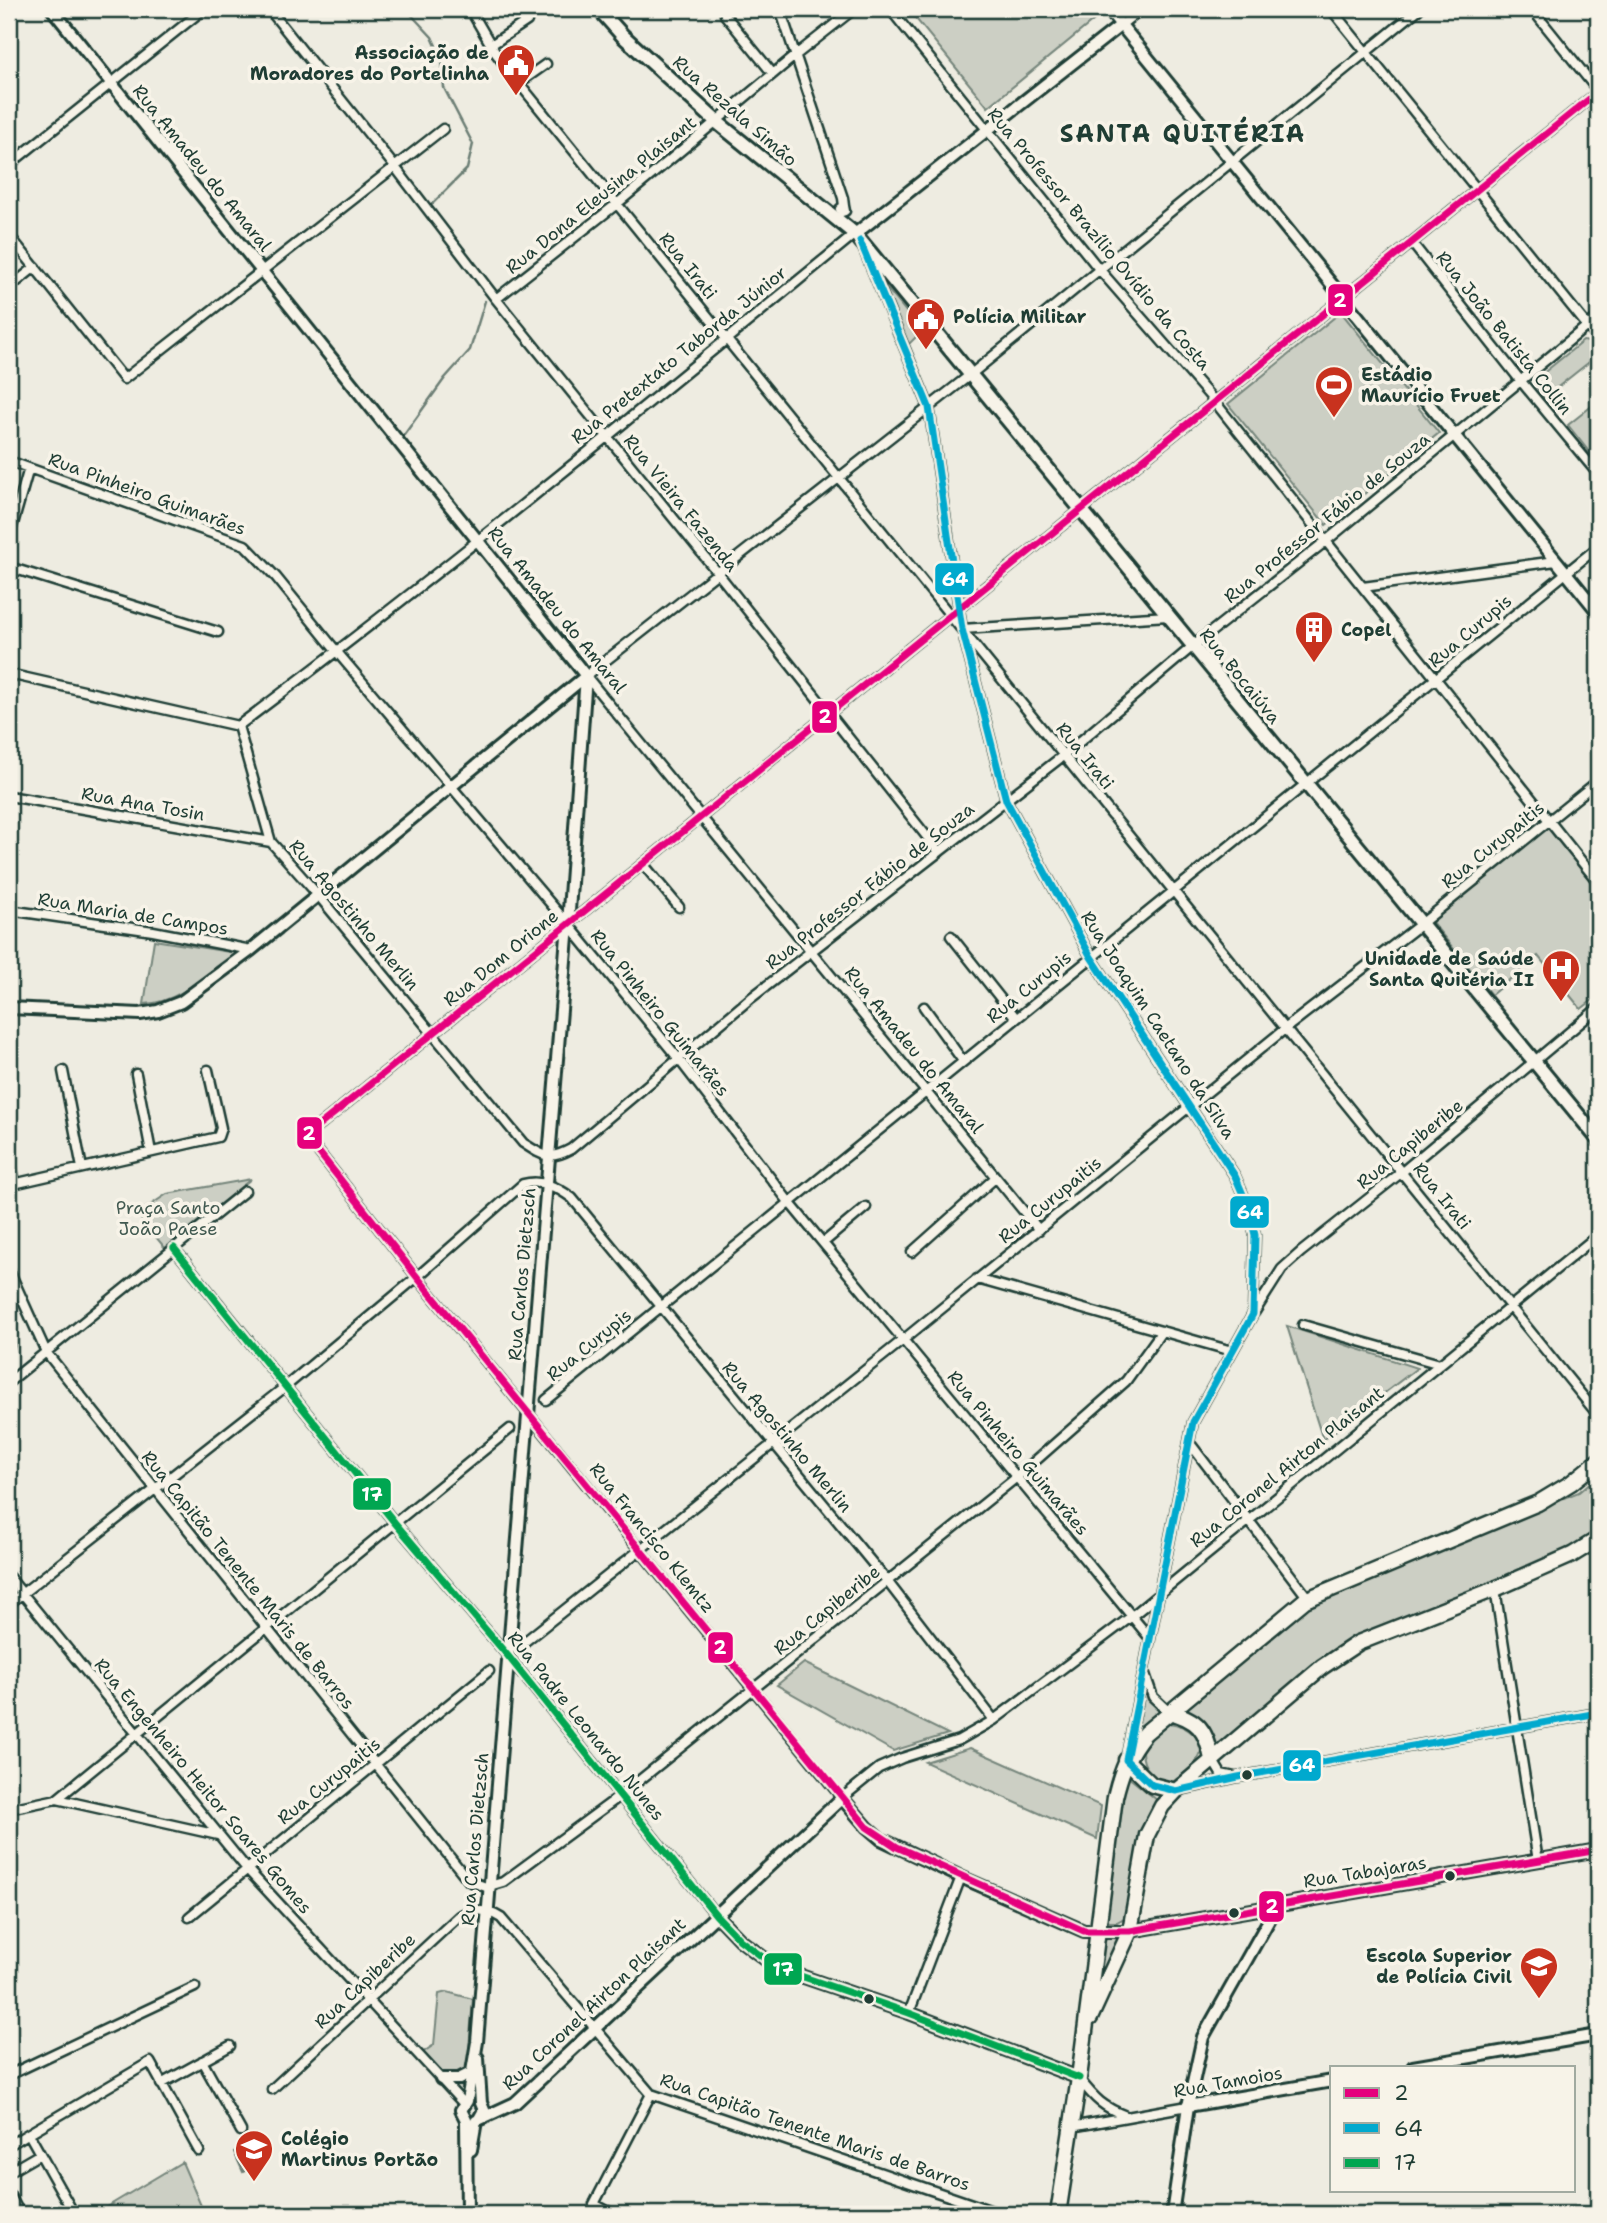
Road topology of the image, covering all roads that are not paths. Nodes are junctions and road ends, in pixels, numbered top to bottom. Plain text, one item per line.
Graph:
1 (52, 9) edge
2 (204, 9) edge
3 (269, 9) edge
4 (470, 9) edge
5 (599, 9) edge
6 (780, 9) edge
7 (854, 9) edge
8 (890, 9) edge
9 (1108, 9) edge
10 (1141, 9) edge
11 (1331, 9) edge
12 (1419, 9) edge
13 (1532, 9) edge
14 (725, 15) dead end
15 (527, 22) dead end
16 (1121, 25) junction
17 (491, 45) junction
18 (1366, 52) junction
19 (797, 54) junction
20 (546, 64) dead end
21 (773, 74) junction
22 (112, 83) junction
23 (519, 83) junction
24 (1598, 92) edge
25 (717, 121) junction
26 (443, 129) dead end
27 (988, 130) junction
28 (1232, 161) junction
29 (9, 165) edge
30 (395, 167) junction
31 (1478, 190) junction
32 (618, 203) junction
33 (844, 206) dead end
34 (9, 235) edge
35 (857, 238) junction
36 (1412, 243) junction
37 (35, 267) junction
38 (1099, 269) junction
39 (264, 272) junction
40 (9, 288) edge
41 (1343, 298) junction
42 (496, 299) junction
43 (1598, 317) edge
44 (1588, 326) junction
45 (727, 339) junction
46 (1598, 339) edge
47 (970, 375) junction
48 (1520, 380) junction
49 (1214, 402) junction
50 (929, 407) junction
51 (1455, 435) junction
52 (606, 436) junction
53 (9, 461) edge
54 (29, 468) junction
55 (1598, 474) edge
56 (839, 477) junction
57 (1081, 510) junction
58 (9, 538) edge
59 (479, 541) junction
60 (1326, 541) junction
61 (1598, 547) edge
62 (1556, 561) junction
63 (9, 567) edge
64 (717, 572) junction
65 (1566, 572) junction
66 (1363, 587) junction
67 (960, 608) junction
68 (1598, 612) edge
69 (951, 615) junction
70 (1168, 616) junction
71 (962, 629) junction
72 (218, 632) dead end
73 (1193, 646) junction
74 (337, 652) junction
75 (9, 674) edge
76 (586, 676) junction
77 (1436, 680) junction
78 (829, 713) junction
79 (237, 726) junction
80 (1064, 755) junction
81 (1598, 781) edge
82 (1306, 783) junction
83 (451, 786) junction
84 (9, 796) edge
85 (1006, 800) junction
86 (702, 816) junction
87 (1549, 821) junction
88 (271, 842) junction
89 (939, 852) junction
90 (644, 865) junction
91 (1598, 882) edge
92 (1174, 890) junction
93 (318, 895) junction
94 (679, 907) dead end
95 (9, 910) edge
96 (568, 924) junction
97 (1421, 924) junction
98 (951, 936) dead end
99 (251, 950) junction
100 (811, 952) junction
101 (1091, 957) junction
102 (924, 1007) dead end
103 (9, 1008) edge
104 (1598, 1008) edge
105 (1016, 1018) junction
106 (1286, 1028) junction
107 (433, 1033) junction
108 (678, 1058) junction
109 (963, 1061) junction
110 (1534, 1061) junction
111 (208, 1070) dead end
112 (63, 1071) dead end
113 (136, 1074) dead end
114 (925, 1093) junction
115 (1191, 1106) junction
116 (306, 1136) joint
117 (1598, 1139) edge
118 (151, 1152) junction
119 (9, 1154) edge
120 (549, 1157) junction
121 (82, 1168) junction
122 (1402, 1172) junction
123 (995, 1178) junction
124 (12, 1184) edge
125 (547, 1184) junction
126 (245, 1191) dead end
127 (789, 1202) junction
128 (866, 1207) dead end
129 (1039, 1230) junction
130 (1598, 1235) edge
131 (823, 1243) junction
132 (174, 1248) junction
133 (912, 1252) dead end
134 (9, 1270) edge
135 (417, 1277) junction
136 (977, 1279) junction
137 (13, 1291) edge
138 (660, 1307) junction
139 (1511, 1307) junction
140 (1253, 1314) junction
141 (1303, 1325) dead end
142 (1161, 1331) junction
143 (903, 1340) junction
144 (1232, 1351) junction
145 (46, 1352) junction
146 (1440, 1364) junction
147 (9, 1382) edge
148 (285, 1387) junction
149 (1586, 1398) junction
150 (546, 1400) dead end
151 (1598, 1403) edge
152 (528, 1412) junction
153 (1598, 1415) edge
154 (510, 1429) dead end
155 (1189, 1442) junction
156 (773, 1444) junction
157 (1598, 1461) edge
158 (1017, 1477) junction
159 (155, 1489) junction
160 (1248, 1521) junction
161 (395, 1523) junction
162 (1598, 1539) edge
163 (640, 1550) junction
164 (9, 1577) edge
165 (887, 1581) junction
166 (1495, 1589) junction
167 (22, 1593) junction
168 (1157, 1595) junction
169 (1308, 1598) junction
170 (9, 1604) edge
171 (1132, 1616) junction
172 (266, 1627) junction
173 (1149, 1637) junction
174 (523, 1643) dead end
175 (508, 1656) junction
176 (1144, 1667) junction
177 (489, 1671) dead end
178 (754, 1690) junction
179 (1169, 1712) junction
180 (1598, 1713) edge
181 (994, 1720) junction
182 (1516, 1728) junction
183 (137, 1734) junction
184 (1212, 1759) junction
185 (1126, 1760) junction
186 (375, 1763) junction
187 (1238, 1777) junction
188 (1176, 1791) junction
189 (620, 1796) junction
190 (842, 1798) junction
191 (57, 1799) junction
192 (9, 1809) edge
193 (219, 1835) junction
194 (1598, 1850) edge
195 (1538, 1861) junction
196 (247, 1869) junction
197 (961, 1877) junction
198 (489, 1887) junction
199 (1278, 1904) junction
200 (487, 1911) junction
201 (716, 1915) junction
202 (189, 1917) dead end
203 (1130, 1931) junction
204 (1097, 1932) junction
205 (195, 1987) dead end
206 (367, 1999) junction
207 (909, 2013) junction
208 (595, 2029) junction
209 (1084, 2031) junction
210 (1598, 2035) edge
211 (477, 2042) junction
212 (230, 2046) dead end
213 (202, 2061) junction
214 (1419, 2066) edge
215 (471, 2073) junction
216 (9, 2075) edge
217 (1079, 2078) junction
218 (441, 2079) junction
219 (1330, 2081) edge
220 (161, 2084) junction
221 (272, 2089) dead end
222 (651, 2094) junction
223 (465, 2102) junction
224 (481, 2104) junction
225 (1188, 2106) junction
226 (505, 2108) junction
227 (1129, 2117) junction
228 (474, 2120) junction
229 (1071, 2127) junction
230 (242, 2131) dead end
231 (29, 2134) junction
232 (9, 2145) edge
233 (198, 2151) dead end
234 (40, 2154) junction
235 (9, 2172) edge
236 (9, 2194) edge
237 (20, 2214) edge
238 (74, 2214) edge
239 (467, 2214) edge
240 (613, 2214) edge
241 (1001, 2214) edge
242 (1058, 2214) edge
243 (1172, 2214) edge

1 - 22 street, Rua Amadeu do Amaral
2 - 22 street
3 - 30 street, Rua Vieira Fazenda
4 - 17 street, Rua Irati
5 - 25 main road, Rua Rezala Simão
6 - 19 street
7 - 19 street, Rua Dona Eleusina Plaisant
8 - 27 street, Rua Professor Brazílio Ovídio da Costa
9 - 16 street
10 - 16 street, Rua Pretextato Taborda Júnior
11 - 18 street
12 - 18 street
13 - 24 street
14 - 21 street
15 - 17 street
16 - 27 street, Rua Pretextato Taborda Júnior
16 - 28 street
17 - 23 street, Rua Irati
18 - 28 street
18 - 31 street
19 - 21 street, Rua Dona Eleusina Plaisant
19 - 33 street
20 - 23 street
21 - 25 street, Rua Dona Eleusina Plaisant
22 - 29 street
22 - 39 street, Rua Amadeu do Amaral
23 - 32 street, Rua Irati
24 - 31 street, Rua Dom Orione
25 - 32 street, Rua Dona Eleusina Plaisant
25 - 35 main road, Rua Rezala Simão
26 - 30 street
27 - 35 street, Rua Pretextato Taborda Júnior
27 - 38 street, Rua Professor Brazílio Ovídio da Costa
28 - 38 street
28 - 41 street
30 - 39 street
30 - 42 street, Rua Vieira Fazenda
31 - 36 street, Rua Dom Orione
31 - 44 street
32 - 42 street, Rua Dona Eleusina Plaisant
32 - 45 street, Rua Irati
34 - 37 street
35 - 45 street, Rua Pretextato Taborda Júnior
35 - 47 main road, Rua Bocaiúva
35 - 50 street, Rua Joaquim Caetano da Silva
36 - 41 street, Rua Dom Orione
36 - 48 street, Rua João Batista Collin
37 - 39 street
37 - 40 street
38 - 47 street
38 - 49 street, Rua Professor Brazílio Ovídio da Costa
39 - 59 street, Rua Amadeu do Amaral
41 - 49 street, Rua Dom Orione
41 - 51 street
42 - 52 street, Rua Vieira Fazenda
43 - 44 street, Rua Professor Fábio de Souza
44 - 46 street
44 - 48 street, Rua Professor Fábio de Souza
45 - 52 street, Rua Pretextato Taborda Júnior
45 - 56 street, Rua Irati
47 - 50 street
47 - 57 main road, Rua Bocaiúva
48 - 51 street, Rua Professor Fábio de Souza
48 - 55 street, Rua João Batista Collin
49 - 57 street, Rua Dom Orione
49 - 60 street, Rua Professor Brazílio Ovídio da Costa
50 - 56 street
50 - 67 street, Rua Joaquim Caetano da Silva
51 - 60 street, Rua Professor Fábio de Souza
51 - 62 street
52 - 59 street, Rua Pretextato Taborda Júnior
52 - 64 street, Rua Vieira Fazenda
53 - 54 street, Rua Pinheiro Guimarães
54 - 58 street
54 - 74 street, Rua Pinheiro Guimarães
56 - 64 street
56 - 69 street, Rua Irati
57 - 67 street, Rua Dom Orione
57 - 70 main road, Rua Bocaiúva
59 - 74 street, Rua Pretextato Taborda Júnior
59 - 76 street, Rua Amadeu do Amaral
60 - 66 street, Rua Professor Brazílio Ovídio da Costa
60 - 73 street, Rua Professor Fábio de Souza
61 - 65 street, Rua Curupis
62 - 65 street
62 - 66 street
63 - 72 street
64 - 76 street
64 - 78 street, Rua Vieira Fazenda
65 - 68 street
65 - 77 street, Rua Curupis
66 - 77 street, Rua Professor Brazílio Ovídio da Costa
67 - 69 street, Rua Dom Orione
67 - 71 street, Rua Joaquim Caetano da Silva
69 - 71 street, Rua Irati
69 - 78 street, Rua Dom Orione
70 - 71 street
70 - 73 main road, Rua Bocaiúva
71 - 80 street, Rua Irati
71 - 85 street, Rua Joaquim Caetano da Silva
73 - 80 street, Rua Professor Fábio de Souza
73 - 82 main road, Rua Bocaiúva
74 - 79 street, Rua Pretextato Taborda Júnior
74 - 83 street, Rua Pinheiro Guimarães
75 - 79 street
76 - 83 street
76 - 86 street, Rua Amadeu do Amaral
76 - 96 street, Rua Carlos Dietzsch
77 - 82 street, Rua Curupis
77 - 87 street, Rua Professor Brazílio Ovídio da Costa
78 - 86 street, Rua Dom Orione
78 - 89 street, Rua Vieira Fazenda
79 - 88 street, Rua Agostinho Merlin
80 - 85 street, Rua Professor Fábio de Souza
80 - 92 street, Rua Irati
81 - 87 street, Rua Curupaitis
82 - 92 street, Rua Curupis
82 - 97 main road, Rua Bocaiúva
83 - 93 street
83 - 96 street, Rua Pinheiro Guimarães
84 - 88 street, Rua Ana Tosin
85 - 89 street, Rua Professor Fábio de Souza
85 - 101 street, Rua Joaquim Caetano da Silva
86 - 90 street, Rua Dom Orione
86 - 100 street, Rua Amadeu do Amaral
87 - 91 street, Rua Professor Brazílio Ovídio da Costa
87 - 97 street, Rua Curupaitis
88 - 93 street, Rua Agostinho Merlin
89 - 100 street, Rua Professor Fábio de Souza
90 - 94 street
90 - 96 street, Rua Dom Orione
92 - 101 street, Rua Curupis
92 - 106 street, Rua Irati
93 - 99 street
93 - 107 street, Rua Agostinho Merlin
95 - 99 street, Rua Maria de Campos
96 - 107 street, Rua Dom Orione
96 - 108 street, Rua Pinheiro Guimarães
96 - 120 street, Rua Carlos Dietzsch
97 - 106 street, Rua Curupaitis
97 - 110 main road, Rua Bocaiúva
98 - 105 street
99 - 103 street
100 - 108 street, Rua Professor Fábio de Souza
100 - 114 street, Rua Amadeu do Amaral
101 - 105 street, Rua Curupis
101 - 115 street, Rua Joaquim Caetano da Silva
102 - 109 street
104 - 110 street, Rua Capiberibe
105 - 109 street, Rua Curupis
106 - 115 street, Rua Curupaitis
106 - 122 street, Rua Irati
107 - 116 street, Rua Dom Orione
107 - 120 street, Rua Agostinho Merlin
108 - 120 street, Rua Professor Fábio de Souza
108 - 127 street, Rua Pinheiro Guimarães
109 - 114 street, Rua Curupis
110 - 117 main road, Rua Bocaiúva
110 - 122 street, Rua Capiberibe
111 - 118 street
112 - 121 street
113 - 118 street
114 - 123 street, Rua Amadeu do Amaral
114 - 127 street, Rua Curupis
115 - 129 street, Rua Curupaitis
115 - 140 street, Rua Joaquim Caetano da Silva
116 - 135 street, Rua Francisco Klemtz
118 - 121 street
119 - 124 street
120 - 125 street, Rua Carlos Dietzsch
121 - 124 street
122 - 139 street, Rua Irati
122 - 140 street, Rua Capiberibe
123 - 129 street, Rua Amadeu do Amaral
123 - 133 street
125 - 135 street
125 - 138 street, Rua Agostinho Merlin
125 - 152 street, Rua Carlos Dietzsch
126 - 132 street
127 - 131 street, Rua Pinheiro Guimarães
127 - 138 street, Rua Curupis
128 - 131 street
129 - 136 street, Rua Curupaitis
130 - 139 street, Rua Coronel Airton Plaisant
131 - 143 street, Rua Pinheiro Guimarães
132 - 145 street
132 - 148 street, Rua Padre Leonardo Nunes
134 - 137 street, Rua Capitão Tenente Maris de Barros
135 - 148 street
135 - 152 street, Rua Francisco Klemtz
136 - 142 street
136 - 143 street, Rua Curupaitis
137 - 145 street, Rua Capitão Tenente Maris de Barros
138 - 150 street, Rua Curupis
138 - 156 street, Rua Agostinho Merlin
139 - 146 street, Rua Coronel Airton Plaisant
139 - 149 street, Rua Irati
140 - 144 street, Rua Joaquim Caetano da Silva
141 - 146 street
142 - 144 street
142 - 158 street, Rua Capiberibe
143 - 156 street, Rua Curupaitis
143 - 158 street, Rua Pinheiro Guimarães
144 - 155 street, Rua Joaquim Caetano da Silva
145 - 147 street
145 - 159 street, Rua Capitão Tenente Maris de Barros
146 - 160 street, Rua Coronel Airton Plaisant
148 - 159 street
148 - 161 street, Rua Padre Leonardo Nunes
149 - 151 street, Rua Irati
149 - 153 street, Rua Irati
152 - 163 street, Rua Francisco Klemtz
152 - 175 street, Rua Carlos Dietzsch
154 - 161 street
155 - 160 street
155 - 168 street, Rua Joaquim Caetano da Silva
156 - 163 street, Rua Curupaitis
156 - 165 street, Rua Agostinho Merlin
157 - 169 main road
158 - 165 street, Rua Capiberibe
158 - 171 street, Rua Pinheiro Guimarães
159 - 167 street
159 - 172 street, Rua Capitão Tenente Maris de Barros
160 - 168 street, Rua Coronel Airton Plaisant
160 - 169 street
161 - 172 street
161 - 175 street, Rua Padre Leonardo Nunes
162 - 166 main road
163 - 174 street, Rua Curupaitis
163 - 178 street, Rua Francisco Klemtz
164 - 167 street, Rua Engenheiro Heitor Soares Gomes
165 - 178 street, Rua Capiberibe
165 - 181 street, Rua Agostinho Merlin
166 - 182 street
166 - 184 main road
167 - 170 street
167 - 183 street, Rua Engenheiro Heitor Soares Gomes
168 - 171 street, Rua Coronel Airton Plaisant
168 - 173 street, Rua Joaquim Caetano da Silva
169 - 179 main road
171 - 173 street, Rua Pinheiro Guimarães
171 - 181 street, Rua Coronel Airton Plaisant
172 - 183 street
172 - 186 street, Rua Capitão Tenente Maris de Barros
173 - 176 street, Rua Joaquim Caetano da Silva
175 - 189 street, Rua Padre Leonardo Nunes
175 - 198 street, Rua Carlos Dietzsch
176 - 179 street, Rua Joaquim Caetano da Silva
176 - 185 street, Rua Joaquim Caetano da Silva
177 - 186 street, Rua Curupaitis
178 - 189 street, Rua Capiberibe
178 - 190 street, Rua Francisco Klemtz
179 - 184 main road
179 - 185 main road
180 - 182 street
181 - 190 street, Rua Coronel Airton Plaisant
182 - 187 street
182 - 195 street
183 - 191 street
183 - 193 street, Rua Engenheiro Heitor Soares Gomes
184 - 187 street
184 - 188 main road
185 - 188 main road
185 - 204 main road
186 - 196 street, Rua Curupaitis
186 - 198 street, Rua Capitão Tenente Maris de Barros
187 - 188 street
188 - 203 main road
189 - 198 street, Rua Capiberibe
189 - 201 street, Rua Padre Leonardo Nunes
190 - 197 street, Rua Francisco Klemtz
190 - 201 street, Rua Coronel Airton Plaisant
191 - 192 street
191 - 193 street
193 - 196 street, Rua Engenheiro Heitor Soares Gomes
194 - 195 street, Rua Tabajaras
195 - 199 street, Rua Tabajaras
196 - 202 street, Rua Curupaitis
196 - 206 street, Rua Engenheiro Heitor Soares Gomes
197 - 204 street, Rua Francisco Klemtz
197 - 207 street
198 - 200 street, Rua Carlos Dietzsch
199 - 203 street, Rua Tabajaras
199 - 225 street
200 - 206 street, Rua Capiberibe
200 - 208 street, Rua Capitão Tenente Maris de Barros
200 - 211 street, Rua Carlos Dietzsch
201 - 207 street, Rua Padre Leonardo Nunes
201 - 208 street, Rua Coronel Airton Plaisant
203 - 204 street, Rua Tabajaras
203 - 209 main road
204 - 209 main road
205 - 216 street
206 - 218 street, Rua Engenheiro Heitor Soares Gomes
206 - 221 street, Rua Capiberibe
207 - 217 street, Rua Padre Leonardo Nunes
208 - 222 street, Rua Capitão Tenente Maris de Barros
208 - 226 street, Rua Coronel Airton Plaisant
209 - 217 main road
210 - 214 street
211 - 215 street, Rua Carlos Dietzsch
211 - 224 street, Rua Carlos Dietzsch
212 - 213 street
213 - 220 street
213 - 230 street
215 - 218 street
215 - 223 street, Rua Carlos Dietzsch
217 - 227 street
217 - 229 main road
218 - 223 street, Rua Engenheiro Heitor Soares Gomes
219 - 225 street, Rua Tamoios
220 - 231 street
220 - 233 street
222 - 240 street
222 - 241 street, Rua Capitão Tenente Maris de Barros
223 - 224 street
223 - 228 street, Rua Carlos Dietzsch
224 - 226 street, Rua Coronel Airton Plaisant
224 - 228 street, Rua Carlos Dietzsch
225 - 227 street, Rua Tamoios
225 - 243 street
226 - 228 street, Rua Coronel Airton Plaisant
227 - 229 street, Rua Tamoios
228 - 239 street, Rua Carlos Dietzsch
229 - 242 main road
231 - 232 street
231 - 234 street
234 - 235 street
234 - 238 street
236 - 237 street

